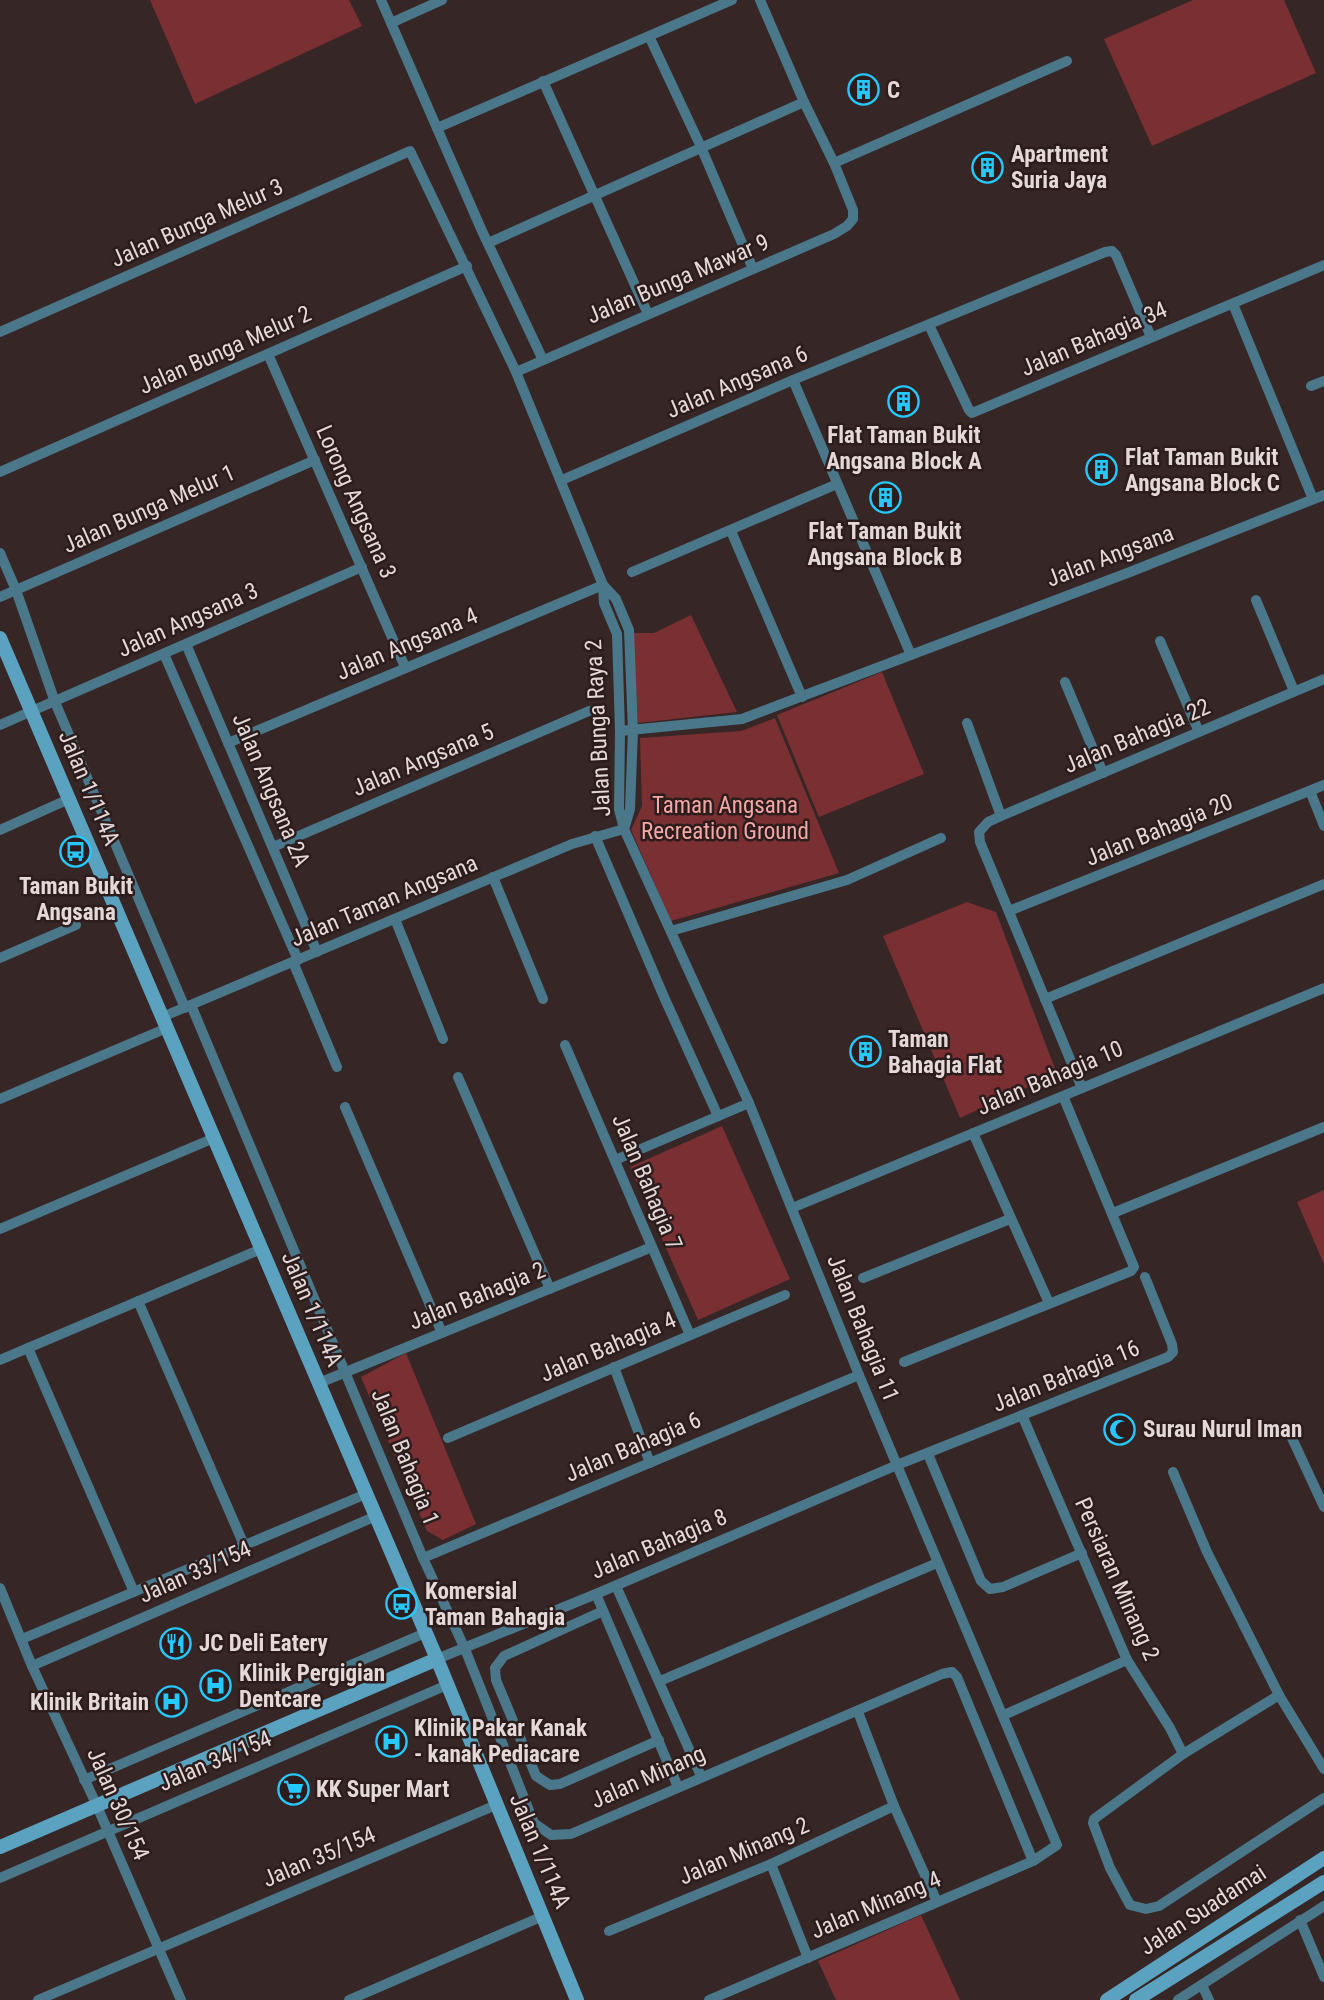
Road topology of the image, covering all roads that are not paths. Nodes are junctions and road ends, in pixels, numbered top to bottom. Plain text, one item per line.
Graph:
1 (381, 0) edge
2 (442, 0) edge
3 (732, 0) edge
4 (760, 0) edge
5 (391, 23) junction
6 (649, 36) junction
7 (1067, 61) dead end
8 (543, 81) junction
9 (804, 102) junction
10 (437, 128) junction
11 (701, 147) junction
12 (410, 152) joint
13 (834, 163) junction
14 (593, 195) junction
15 (488, 243) junction
16 (1324, 265) edge
17 (467, 266) junction
18 (753, 269) junction
19 (1233, 304) junction
20 (648, 313) junction
21 (929, 325) junction
22 (0, 332) edge
23 (1151, 337) junction
24 (268, 354) junction
25 (543, 360) junction
26 (516, 372) junction
27 (793, 380) junction
28 (1324, 381) edge
29 (1311, 386) dead end
30 (315, 460) junction
31 (0, 472) edge
32 (562, 480) junction
33 (837, 484) junction
34 (1324, 495) edge
35 (1312, 499) junction
36 (731, 531) junction
37 (0, 553) edge
38 (362, 567) junction
39 (632, 572) dead end
40 (603, 585) junction
41 (16, 590) junction
42 (0, 597) edge
43 (1256, 600) dead end
44 (0, 638) edge
45 (1160, 640) dead end
46 (186, 644) junction
47 (164, 654) junction
48 (911, 655) junction
49 (405, 667) junction
50 (1324, 679) edge
51 (1065, 682) dead end
52 (1294, 691) junction
53 (802, 697) junction
54 (55, 702) junction
55 (589, 711) dead end
56 (32, 712) junction
57 (967, 723) dead end
58 (0, 725) edge
59 (633, 730) junction
60 (620, 731) junction
61 (1199, 732) junction
62 (228, 743) junction
63 (1103, 773) junction
64 (1324, 785) edge
65 (1310, 791) junction
66 (69, 799) junction
67 (1002, 816) junction
68 (1324, 826) edge
69 (624, 829) junction
70 (0, 830) edge
71 (595, 836) junction
72 (941, 838) dead end
73 (273, 848) junction
74 (493, 877) junction
75 (1324, 884) edge
76 (1009, 911) junction
77 (395, 919) junction
78 (76, 925) dead end
79 (671, 931) junction
80 (317, 952) junction
81 (0, 958) edge
82 (295, 961) junction
83 (1324, 988) edge
84 (543, 999) dead end
85 (1045, 999) junction
86 (188, 1006) junction
87 (164, 1022) junction
88 (443, 1039) dead end
89 (565, 1045) dead end
90 (337, 1067) dead end
91 (458, 1077) dead end
92 (1082, 1088) junction
93 (1063, 1096) junction
94 (0, 1098) edge
95 (749, 1103) junction
96 (345, 1107) dead end
97 (718, 1116) junction
98 (1324, 1127) edge
99 (973, 1133) junction
100 (214, 1138) junction
101 (615, 1160) junction
102 (792, 1208) junction
103 (1113, 1213) junction
104 (1010, 1219) junction
105 (0, 1229) edge
106 (652, 1247) junction
107 (261, 1249) junction
108 (1145, 1277) dead end
109 (863, 1278) dead end
110 (550, 1289) junction
111 (785, 1295) dead end
112 (138, 1301) junction
113 (1049, 1303) junction
114 (442, 1333) junction
115 (690, 1335) junction
116 (28, 1348) junction
117 (0, 1360) edge
118 (904, 1362) dead end
119 (614, 1367) junction
120 (347, 1372) junction
121 (859, 1375) junction
122 (319, 1383) junction
123 (1022, 1415) junction
124 (1291, 1436) dead end
125 (448, 1438) dead end
126 (928, 1454) junction
127 (650, 1463) junction
128 (897, 1465) junction
129 (1173, 1472) dead end
130 (366, 1494) junction
131 (1324, 1507) edge
132 (376, 1516) junction
133 (244, 1545) junction
134 (1082, 1553) junction
135 (423, 1558) junction
136 (937, 1563) junction
137 (616, 1586) junction
138 (0, 1588) edge
139 (134, 1592) junction
140 (596, 1594) junction
141 (603, 1611) junction
142 (425, 1633) junction
143 (22, 1639) junction
144 (465, 1649) junction
145 (437, 1659) junction
146 (1127, 1660) junction
147 (32, 1666) junction
148 (660, 1681) junction
149 (447, 1685) junction
150 (1279, 1695) junction
151 (858, 1712) junction
152 (1004, 1715) junction
153 (659, 1740) junction
154 (1183, 1754) junction
155 (1324, 1769) edge
156 (701, 1776) junction
157 (84, 1780) junction
158 (678, 1787) junction
159 (1324, 1798) edge
160 (496, 1805) junction
161 (97, 1806) junction
162 (894, 1806) junction
163 (108, 1831) junction
164 (1057, 1845) joint
165 (0, 1847) edge
166 (1324, 1858) edge
167 (1033, 1861) junction
168 (771, 1864) junction
169 (0, 1878) edge
170 (1324, 1882) edge
171 (937, 1902) junction
172 (1324, 1906) edge
173 (543, 1916) junction
174 (1300, 1920) junction
175 (609, 1931) dead end
176 (158, 1948) junction
177 (808, 1958) junction
178 (1324, 1977) edge
179 (1202, 1985) junction
180 (369, 1996) edge
181 (44, 1999) edge
182 (181, 2000) edge
183 (349, 2000) edge
184 (577, 2000) edge
185 (709, 2000) edge
186 (1107, 2000) edge
187 (1136, 2000) edge
188 (1178, 2000) edge
189 (1209, 2000) edge

1 - 5 street
2 - 5 street
3 - 6 street
4 - 9 street
5 - 10 street
6 - 8 street
6 - 11 street
7 - 13 street
8 - 10 street
8 - 14 street
9 - 11 street
9 - 13 street
10 - 15 street
11 - 14 street
11 - 18 street
12 - 17 street, Jalan Bunga Raya 2
12 - 22 street, Jalan Bunga Melur 3
13 - 18 street, Jalan Bunga Mawar 9
14 - 15 street
14 - 20 street
15 - 25 street
16 - 19 street, Jalan Bahagia 34
17 - 24 street, Jalan Bunga Melur 2
17 - 26 street, Jalan Bunga Raya 2
18 - 20 street, Jalan Bunga Mawar 9
19 - 23 street, Jalan Bahagia 34
19 - 35 street
20 - 25 street, Jalan Bunga Mawar 9
21 - 23 street, Jalan Angsana 6
21 - 23 street, Jalan Bahagia 34
21 - 27 street, Jalan Angsana 6
24 - 30 street, Lorong Angsana 3
24 - 31 street, Jalan Bunga Melur 2
25 - 26 street, Jalan Bunga Mawar 9
26 - 32 street, Jalan Bunga Raya 2
27 - 32 street, Jalan Angsana 6
27 - 33 street
28 - 29 street
30 - 38 street, Lorong Angsana 3
30 - 41 street, Jalan Bunga Melur 1
32 - 40 street, Jalan Bunga Raya 2
33 - 36 street
33 - 48 street
34 - 35 street, Jalan Angsana
35 - 48 street, Jalan Angsana
36 - 39 street
36 - 53 street
37 - 41 street
38 - 46 street, Jalan Angsana 3
38 - 49 street, Lorong Angsana 3
40 - 49 street, Jalan Angsana 4
40 - 59 street, Jalan Bunga Raya 2
40 - 60 street, Jalan Bunga Raya 2
41 - 42 street, Jalan Bunga Melur 1
41 - 54 street
43 - 52 street
44 - 56 street, Jalan 1/114A
45 - 61 street
46 - 47 street, Jalan Angsana 3
46 - 62 street, Jalan Angsana 2A
47 - 54 street, Jalan Angsana 3
47 - 82 street
48 - 53 street, Jalan Angsana
49 - 62 street, Jalan Angsana 4
50 - 52 street, Jalan Bahagia 22
51 - 63 street
52 - 61 street, Jalan Bahagia 22
53 - 59 street, Jalan Angsana
54 - 56 street, Jalan Angsana 3
54 - 86 street, Jalan Bahagia 1
55 - 73 street, Jalan Angsana 5
56 - 58 street, Jalan Angsana 3
56 - 66 street, Jalan 1/114A
57 - 67 street
59 - 60 street, Jalan Angsana
59 - 69 street, Jalan Bunga Raya 2
60 - 69 street, Jalan Bunga Raya 2
61 - 63 street, Jalan Bahagia 22
62 - 73 street, Jalan Angsana 2A
63 - 67 street, Jalan Bahagia 22
64 - 65 street, Jalan Bahagia 20
65 - 68 street
65 - 76 street, Jalan Bahagia 20
66 - 70 street
66 - 87 street, Jalan 1/114A
67 - 76 street, Jalan Bahagia 22
69 - 71 street, Jalan Taman Angsana
69 - 79 street, Jalan Bahagia 11
71 - 74 street, Jalan Taman Angsana
71 - 97 street
72 - 79 street
73 - 80 street, Jalan Angsana 2A
74 - 77 street, Jalan Taman Angsana
74 - 84 street
75 - 85 street
76 - 85 street
77 - 80 street, Jalan Taman Angsana
77 - 88 street
78 - 81 street
79 - 95 street, Jalan Bahagia 11
80 - 82 street, Jalan Taman Angsana
82 - 86 street, Jalan Taman Angsana
82 - 90 street
83 - 92 street, Jalan Bahagia 10
85 - 92 street
86 - 87 street, Jalan Taman Angsana
86 - 120 street, Jalan Bahagia 1
87 - 94 street, Jalan Taman Angsana
87 - 100 street, Jalan 1/114A
89 - 101 street, Jalan Bahagia 7
91 - 110 street
92 - 93 street, Jalan Bahagia 10
93 - 99 street, Jalan Bahagia 10
93 - 103 street
95 - 97 street
95 - 102 street, Jalan Bahagia 11
96 - 114 street
97 - 101 street
98 - 103 street
99 - 102 street, Jalan Bahagia 10
99 - 104 street
100 - 105 street
100 - 107 street, Jalan 1/114A
101 - 106 street, Jalan Bahagia 7
102 - 121 street, Jalan Bahagia 11
103 - 113 street
104 - 109 street
104 - 113 street
106 - 110 street, Jalan Bahagia 2
106 - 115 street, Jalan Bahagia 7
107 - 112 street
107 - 122 street, Jalan 1/114A
108 - 123 street, Jalan Bahagia 16
110 - 114 street, Jalan Bahagia 2
111 - 115 street, Jalan Bahagia 4
112 - 116 street
112 - 133 street
113 - 118 street
114 - 120 street, Jalan Bahagia 2
115 - 119 street, Jalan Bahagia 4
116 - 117 street
116 - 139 street
119 - 125 street, Jalan Bahagia 4
119 - 127 street
120 - 122 street, Jalan Bahagia 2
120 - 135 street, Jalan Bahagia 1
121 - 127 street, Jalan Bahagia 6
121 - 128 street, Jalan Bahagia 11
122 - 130 street, Jalan 1/114A
123 - 126 street, Jalan Bahagia 16
123 - 134 street, Persiaran Minang 2
124 - 131 street
126 - 128 street, Jalan Bahagia 16
126 - 134 street
127 - 135 street, Jalan Bahagia 6
128 - 136 street, Jalan Bahagia 11
128 - 137 street, Jalan Bahagia 8
129 - 150 street
130 - 132 street, Jalan 1/114A
130 - 133 street, Jalan 33/154
132 - 142 street, Jalan 1/114A
132 - 147 street, Jalan 33/154
133 - 139 street, Jalan 33/154
134 - 146 street, Persiaran Minang 2
135 - 144 street, Jalan Bahagia 1
136 - 148 street
136 - 152 street, Jalan Bahagia 11
137 - 140 street, Jalan Bahagia 8
137 - 148 street
138 - 143 street, Jalan 30/154
139 - 143 street, Jalan 33/154
140 - 141 street
140 - 144 street, Jalan Bahagia 8
141 - 153 street
141 - 153 street
142 - 145 street, Jalan 1/114A
142 - 157 street
143 - 147 street, Jalan 30/154
144 - 145 street, Jalan Bahagia 8
144 - 158 street, Jalan Minang
145 - 149 street, Jalan 1/114A
145 - 161 street, Jalan 34/154
146 - 152 street
146 - 154 street, Persiaran Minang 2
147 - 157 street, Jalan 30/154
148 - 156 street
149 - 160 street, Jalan 1/114A
149 - 163 street, Jalan 34/154
150 - 154 street
150 - 155 street
151 - 156 street, Jalan Minang
151 - 162 street
151 - 167 street, Jalan Minang
152 - 164 street, Jalan Bahagia 11
153 - 158 street
154 - 159 street
156 - 158 street, Jalan Minang
157 - 161 street, Jalan 30/154
160 - 173 street, Jalan 1/114A
160 - 176 street, Jalan 35/154
161 - 163 street, Jalan 30/154
161 - 165 street, Jalan 34/154
162 - 168 street, Jalan Minang 2
162 - 171 street
163 - 169 street, Jalan 34/154
163 - 176 street, Jalan 30/154
164 - 167 street, Jalan Minang 4
166 - 186 street, Jalan Suadamai
167 - 171 street, Jalan Minang 4
168 - 175 street, Jalan Minang 2
168 - 177 street
170 - 187 street, Jalan Suadamai
171 - 177 street, Jalan Minang 4
172 - 174 street
173 - 180 street
173 - 184 street, Jalan 1/114A
174 - 178 street
174 - 179 street
176 - 181 street, Jalan 35/154
176 - 182 street, Jalan 30/154
177 - 185 street, Jalan Minang 4
179 - 188 street
179 - 189 street
180 - 183 street

